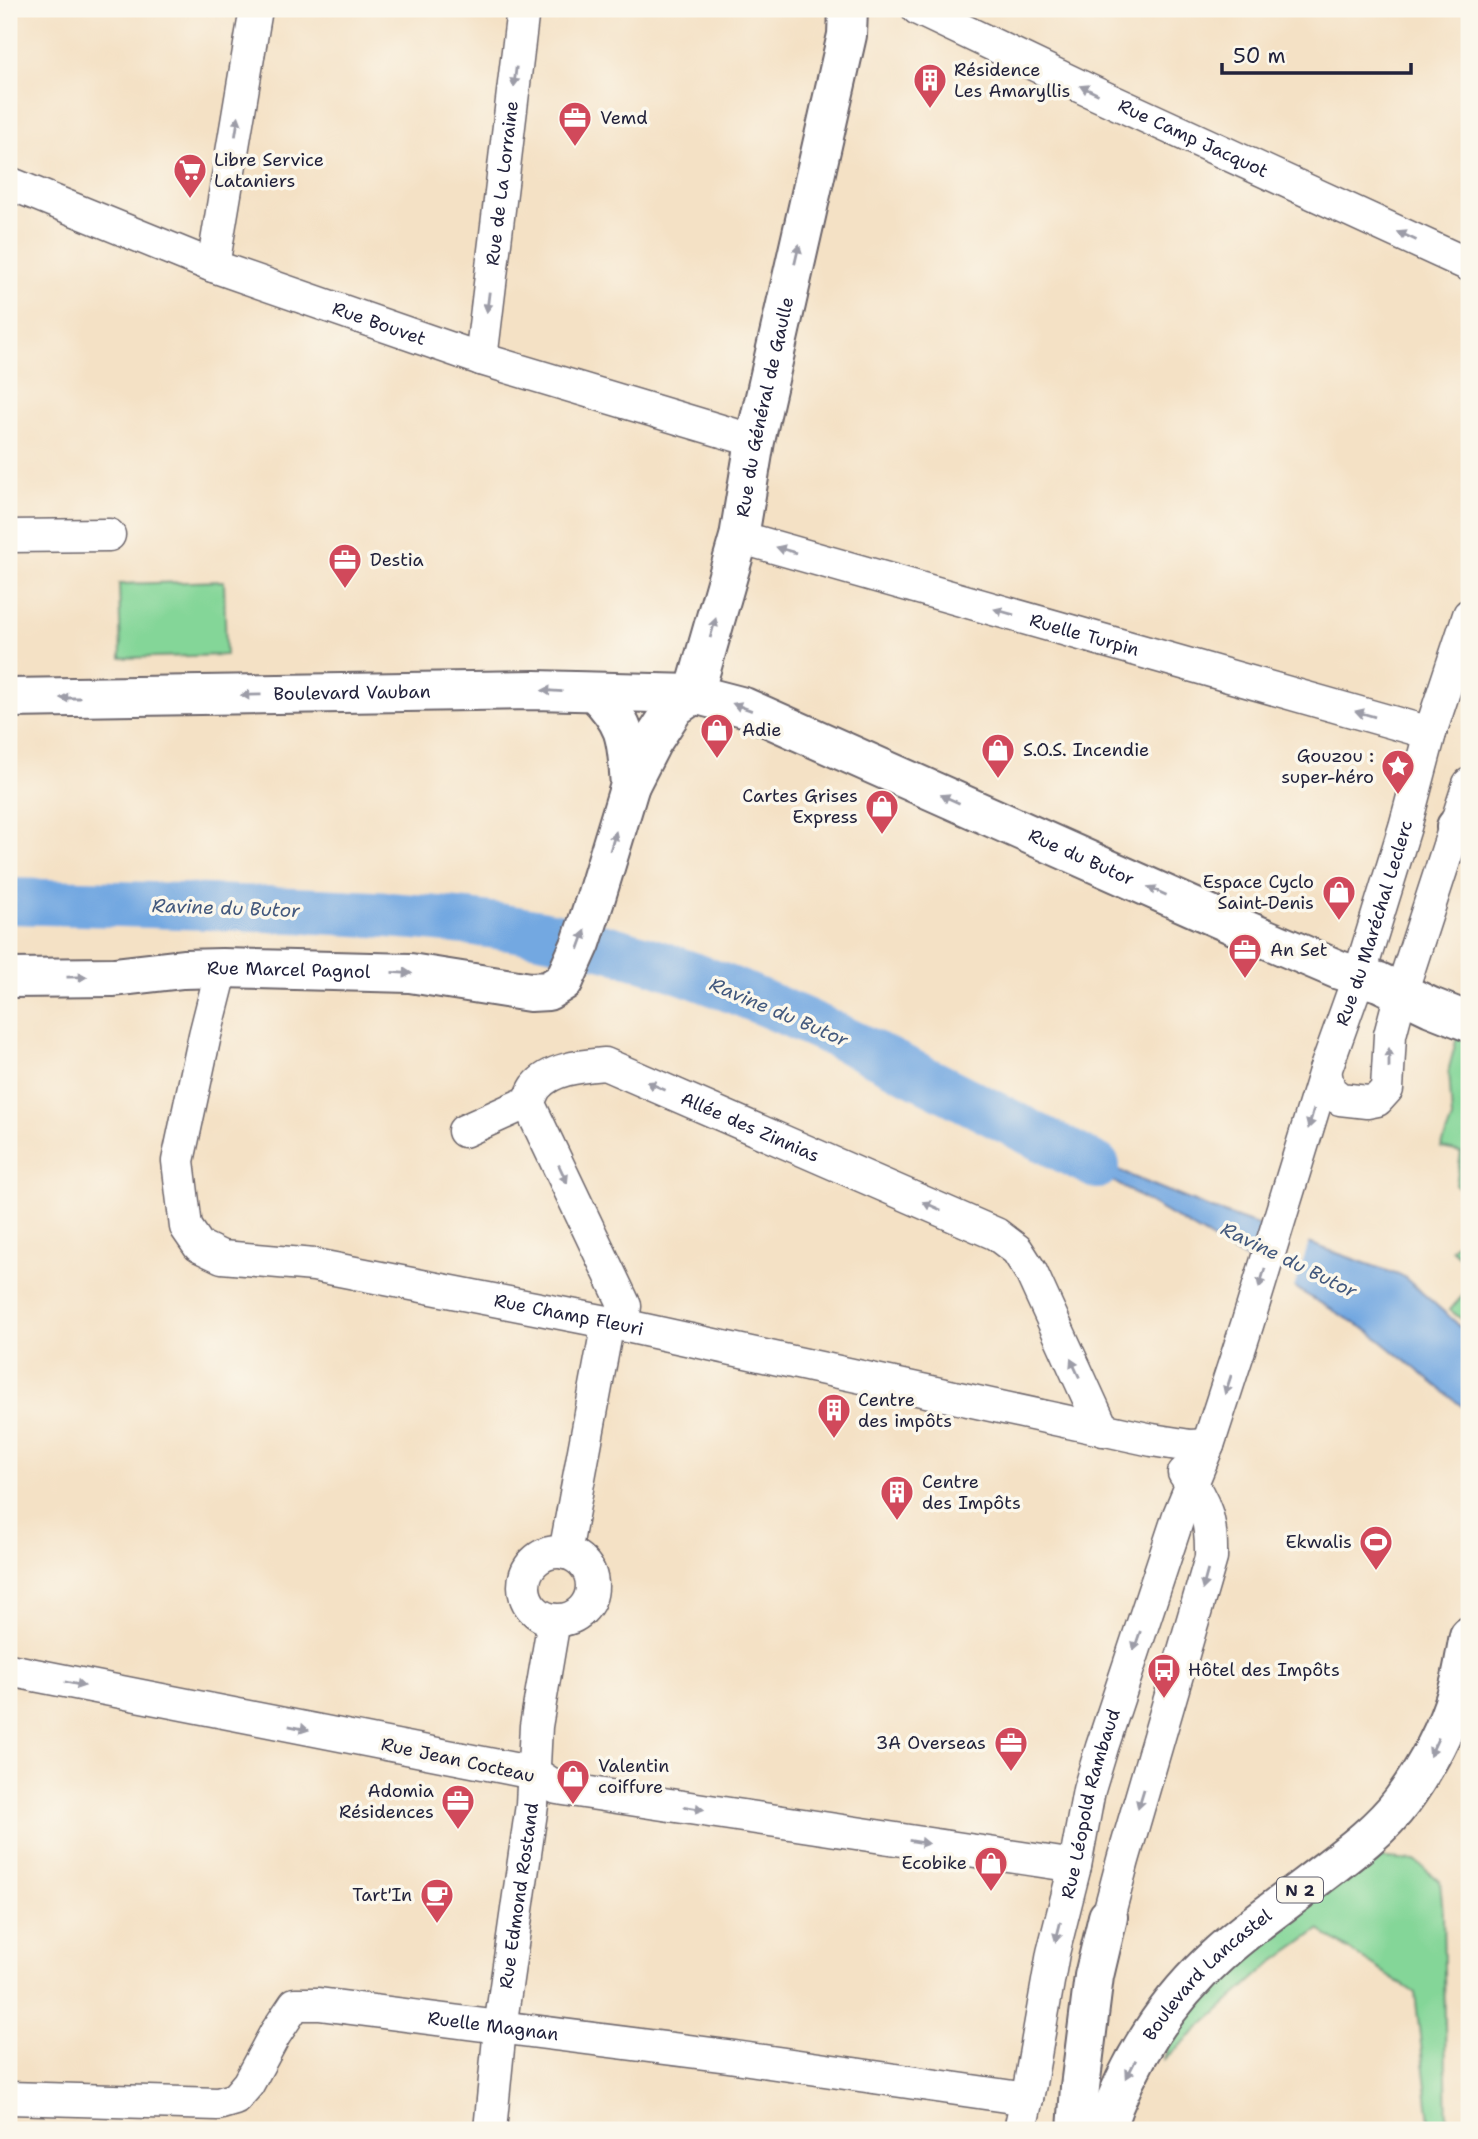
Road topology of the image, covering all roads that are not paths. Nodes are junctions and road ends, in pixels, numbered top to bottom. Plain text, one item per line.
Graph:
1 (256, 9) edge
2 (523, 9) edge
3 (848, 9) edge
4 (918, 9) edge
5 (9, 183) edge
6 (1469, 265) edge
7 (213, 266) junction
8 (481, 359) junction
9 (755, 441) junction
10 (109, 535) dead end
11 (9, 536) edge
12 (739, 537) junction
13 (1469, 615) edge
14 (596, 693) junction
15 (694, 694) junction
16 (9, 698) edge
17 (1430, 733) junction
18 (1469, 784) edge
19 (630, 785) junction
20 (1405, 827) junction
21 (1463, 829) edge
22 (222, 968) junction
23 (183, 969) junction
24 (1359, 976) junction
25 (9, 978) edge
26 (1401, 993) junction
27 (1469, 1022) edge
28 (205, 1035) junction
29 (1325, 1071) junction
30 (528, 1102) junction
31 (464, 1131) dead end
32 (1297, 1166) joint
33 (615, 1323) junction
34 (1103, 1430) junction
35 (1152, 1440) junction
36 (1208, 1445) junction
37 (1192, 1484) junction
38 (565, 1553) junction
39 (554, 1620) junction
40 (1469, 1636) edge
41 (9, 1670) edge
42 (534, 1773) junction
43 (1075, 1866) junction
44 (1108, 1917) joint
45 (500, 2028) junction
46 (9, 2098) edge
47 (1027, 2099) junction
48 (490, 2130) edge
49 (1020, 2130) edge
50 (1077, 2130) edge
51 (1105, 2130) edge

7 -> 1 street
2 -> 8 street, Rue de La Lorraine
9 -> 3 main road, Rue du Général de Gaulle
6 -> 4 street, Rue Camp Jacquot
5 - 7 street, Rue Bouvet
7 - 8 street, Rue Bouvet
8 - 9 street, Rue Bouvet
9 - 12 main road, Rue du Général de Gaulle
10 - 11 street
15 -> 12 main road, Rue du Général de Gaulle
17 -> 12 street, Ruelle Turpin
13 - 17 street, Rue du Maréchal Leclerc
14 - 15 main road, Boulevard Vauban
14 -> 16 main road, Boulevard Vauban
14 - 19 main road
15 - 19 main road
24 -> 15 main road, Rue du Butor
17 - 20 street, Rue du Maréchal Leclerc
18 - 21 street
22 -> 19 main road, Rue Marcel Pagnol
20 - 21 street
20 - 24 street, Rue du Maréchal Leclerc
21 - 26 street
22 - 23 main road, Rue Marcel Pagnol
22 - 28 street, Rue Champ Fleuri
25 -> 23 main road, Rue Marcel Pagnol
23 - 28 street, Rue Champ Fleuri
24 - 26 main road, Rue du Butor
24 - 29 street, Rue du Maréchal Leclerc
26 - 27 main road, Rue du Butor
29 -> 26 street
28 - 33 street, Rue Champ Fleuri
29 -> 32 street, Rue du Maréchal Leclerc
30 - 31 street
30 -> 33 street
34 -> 30 street, Allée des Zinnias
32 -> 36 street, Rue Léopold Rambaud
33 - 34 street, Rue Champ Fleuri
33 - 38 street
34 - 35 street, Rue Champ Fleuri
35 - 36 street, Rue Champ Fleuri
35 - 37 street
36 - 37 street, Rue Léopold Rambaud
37 -> 43 street, Rue Léopold Rambaud
37 -> 44 street
38 - 39 street
38 - 39 street
39 - 42 street, Rue Edmond Rostand
40 -> 51 main road, Boulevard Lancastel / N 2
41 -> 42 street, Rue Jean Cocteau
42 -> 43 street, Rue Jean Cocteau
42 - 45 street, Rue Edmond Rostand
43 -> 47 street, Rue Léopold Rambaud
44 - 50 main road
45 - 46 street, Ruelle Magnan
45 - 47 street, Ruelle Magnan
45 - 48 street, Rue Edmond Rostand
47 - 49 street, Rue Léopold Rambaud

